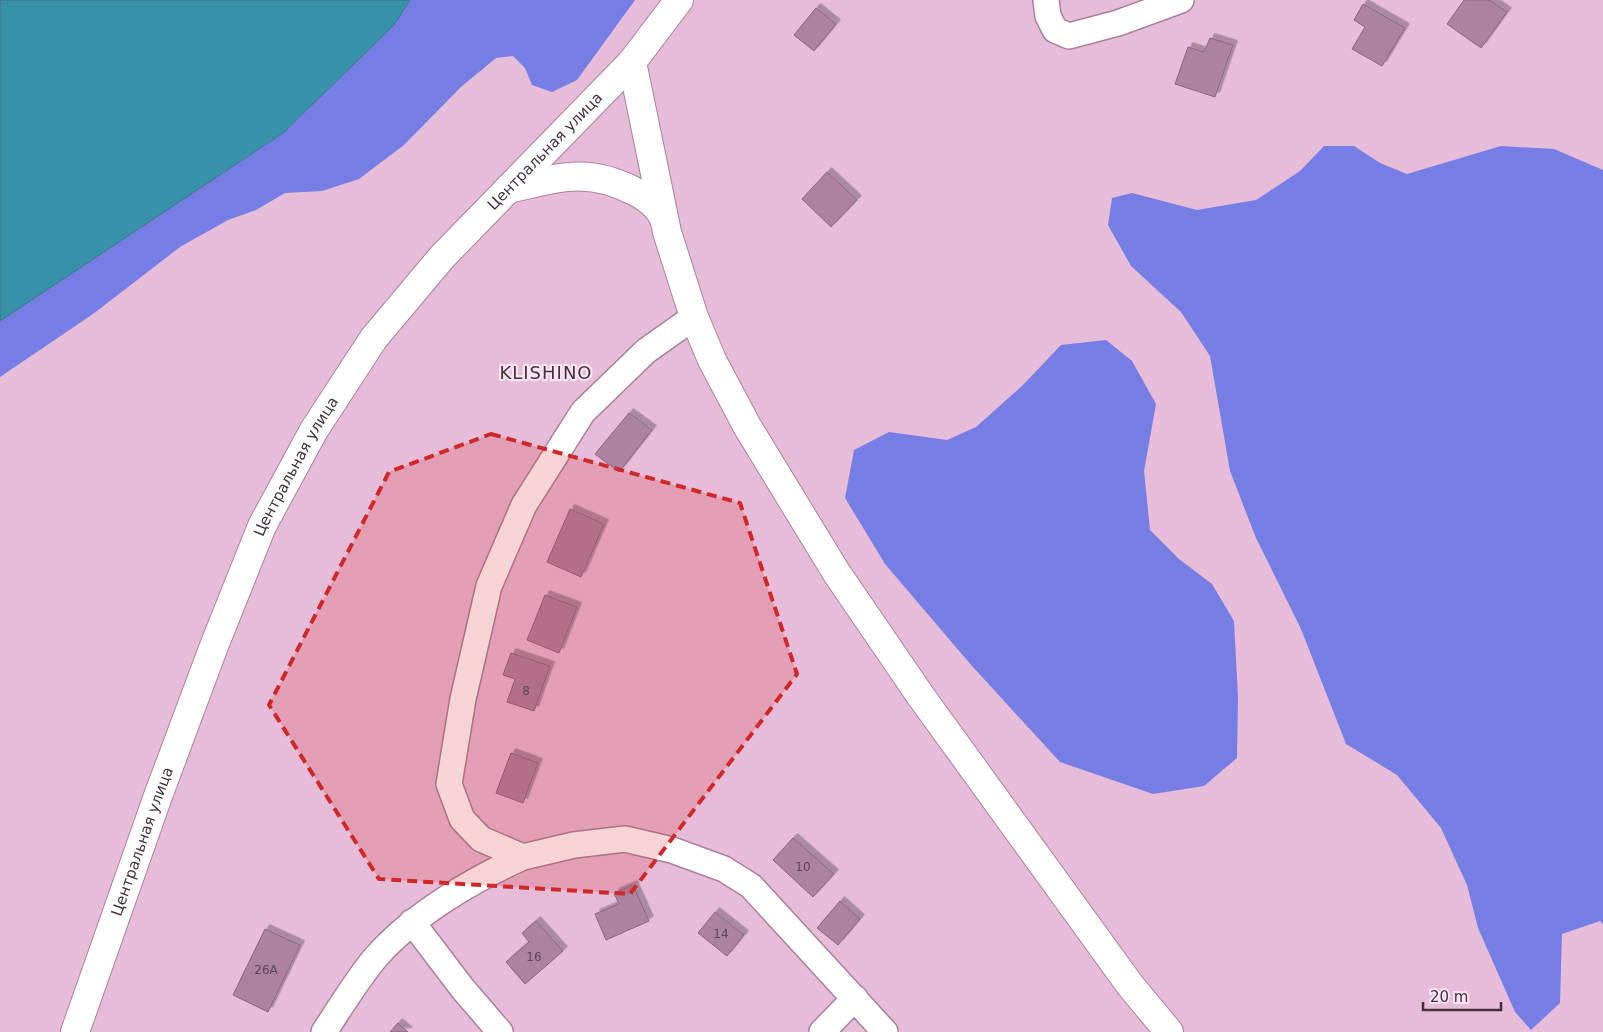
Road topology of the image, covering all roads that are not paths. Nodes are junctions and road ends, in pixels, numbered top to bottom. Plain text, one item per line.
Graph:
1 (679, 0) edge
2 (1046, 0) edge
3 (1181, 0) edge
4 (632, 62) junction
5 (508, 190) junction
6 (667, 232) junction
7 (694, 318) junction
8 (523, 857) junction
9 (412, 922) junction
10 (855, 998) junction
11 (75, 1032) edge
12 (324, 1032) edge
13 (500, 1032) edge
14 (822, 1032) edge
15 (884, 1032) edge
16 (1169, 1032) edge

1 - 4 main road, Центральная улица
2 - 3 street
4 - 5 main road, Центральная улица
4 - 6 main road
5 - 6 main road
5 - 11 main road, Центральная улица
6 - 7 main road
7 - 8 street
7 - 16 main road
8 - 9 street
8 - 10 street
9 - 12 street
9 - 13 street
10 - 14 street
10 - 15 street

